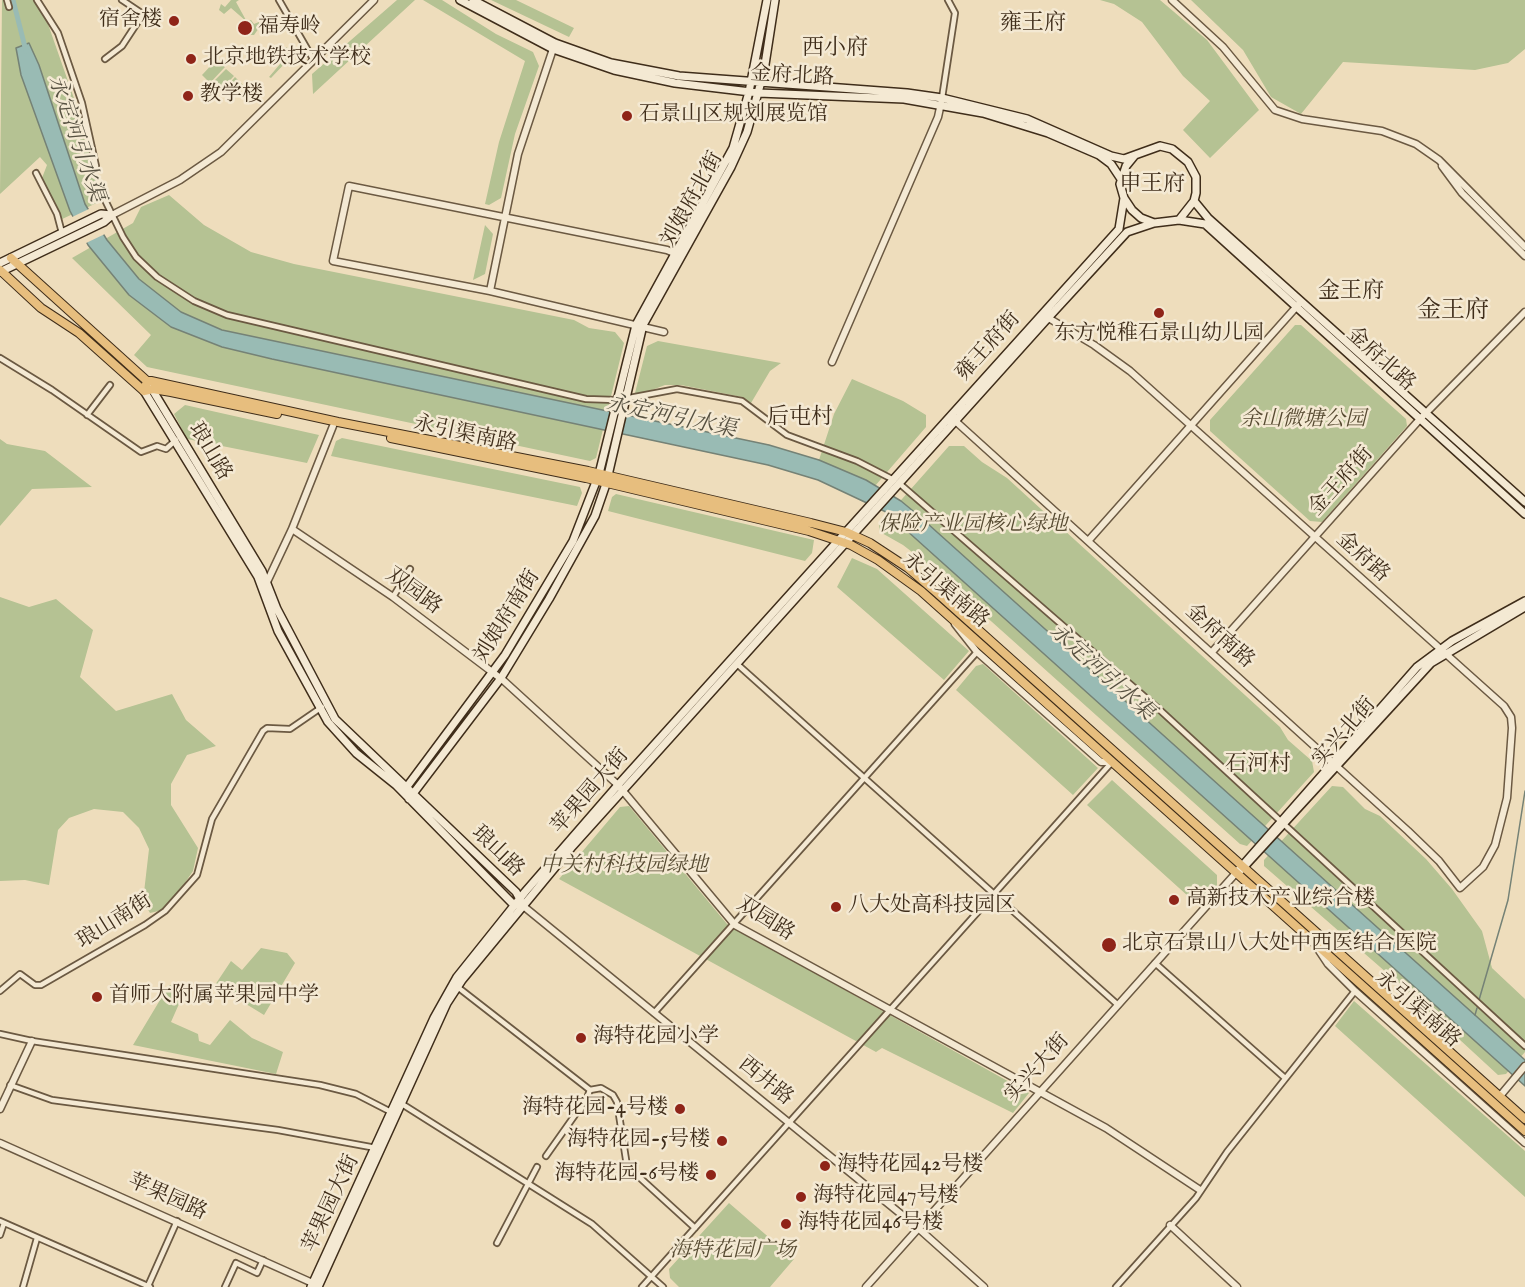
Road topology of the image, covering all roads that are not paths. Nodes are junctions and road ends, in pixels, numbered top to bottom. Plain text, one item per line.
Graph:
1 (7, 0) edge
2 (38, 0) edge
3 (122, 0) edge
4 (279, 0) edge
5 (374, 0) edge
6 (460, 0) edge
7 (472, 0) edge
8 (767, 0) edge
9 (775, 0) edge
10 (948, 0) edge
11 (1172, 0) edge
12 (9, 7) dead end
13 (554, 46) junction
14 (105, 59) dead end
15 (313, 59) junction
16 (751, 82) junction
17 (761, 84) junction
18 (749, 92) junction
19 (759, 93) junction
20 (941, 102) junction
21 (1135, 155) junction
22 (1439, 160) junction
23 (96, 166) dead end
24 (36, 173) dead end
25 (1121, 179) junction
26 (104, 198) dead end
27 (1124, 198) junction
28 (1194, 201) junction
29 (112, 214) junction
30 (505, 219) junction
31 (99, 220) junction
32 (1179, 220) junction
33 (1154, 223) junction
34 (62, 233) junction
35 (1525, 247) edge
36 (674, 253) junction
37 (1525, 255) edge
38 (14, 261) junction
39 (0, 269) edge
40 (489, 291) junction
41 (1299, 304) junction
42 (1525, 312) edge
43 (1045, 316) junction
44 (640, 325) junction
45 (664, 332) dead end
46 (0, 358) edge
47 (832, 362) dead end
48 (147, 381) junction
49 (110, 385) dead end
50 (149, 390) junction
51 (619, 404) junction
52 (87, 415) junction
53 (949, 416) junction
54 (1423, 416) junction
55 (956, 422) junction
56 (333, 426) junction
57 (1190, 426) junction
58 (176, 440) junction
59 (602, 478) junction
60 (891, 480) junction
61 (899, 485) junction
62 (1525, 502) edge
63 (1525, 514) edge
64 (867, 515) junction
65 (292, 529) junction
66 (850, 534) junction
67 (1315, 537) junction
68 (1089, 540) junction
69 (842, 542) junction
70 (828, 558) junction
71 (410, 569) dead end
72 (267, 582) junction
73 (393, 597) junction
74 (1525, 601) edge
75 (1525, 607) edge
76 (949, 616) junction
77 (977, 652) junction
78 (1212, 652) junction
79 (1441, 652) junction
80 (737, 664) junction
81 (493, 673) junction
82 (501, 678) junction
83 (323, 706) junction
84 (1112, 762) junction
85 (1335, 765) junction
86 (865, 779) junction
87 (621, 788) junction
88 (405, 790) junction
89 (411, 796) junction
90 (1280, 825) junction
91 (1243, 866) junction
92 (1236, 873) junction
93 (1460, 888) joint
94 (994, 895) junction
95 (519, 903) junction
96 (735, 925) junction
97 (1313, 944) junction
98 (1155, 963) junction
99 (455, 985) junction
100 (0, 991) edge
101 (1355, 991) junction
102 (1368, 992) junction
103 (1118, 1005) junction
104 (891, 1010) junction
105 (654, 1013) junction
106 (0, 1034) edge
107 (32, 1041) junction
108 (1525, 1047) edge
109 (1525, 1066) edge
110 (1285, 1078) junction
111 (10, 1085) junction
112 (590, 1090) junction
113 (1039, 1093) junction
114 (1500, 1096) junction
115 (402, 1104) junction
116 (1498, 1107) junction
117 (0, 1109) edge
118 (394, 1114) junction
119 (1525, 1119) edge
120 (1499, 1120) junction
121 (790, 1123) junction
122 (1525, 1131) edge
123 (0, 1143) edge
124 (1525, 1143) edge
125 (378, 1148) junction
126 (546, 1156) dead end
127 (537, 1167) dead end
128 (527, 1184) junction
129 (1200, 1190) junction
130 (177, 1221) junction
131 (2, 1222) edge
132 (1170, 1225) junction
133 (695, 1228) junction
134 (918, 1228) junction
135 (0, 1235) edge
136 (37, 1238) junction
137 (497, 1243) dead end
138 (262, 1260) junction
139 (651, 1277) junction
140 (136, 1284) edge
141 (149, 1286) edge
142 (315, 1286) edge
143 (24, 1287) edge
144 (225, 1287) edge
145 (642, 1287) edge
146 (663, 1287) edge
147 (866, 1287) edge
148 (984, 1287) edge
149 (1116, 1287) edge
150 (1237, 1287) edge

1 - 12 street
2 - 23 street
3 - 14 street
4 - 15 street
5 - 15 street
6 - 13 main road, 金府北路
7 - 13 main road, 金府北路
8 - 16 main road, 刘娘府北街
9 - 17 main road, 刘娘府北街
10 - 20 street
11 - 22 street
13 - 16 main road, 金府北路
13 - 18 main road, 金府北路
13 - 30 street
15 - 29 street
16 - 17 main road, 金府北路
16 - 18 main road, 刘娘府北街
17 - 19 main road, 刘娘府北街
17 - 20 main road, 金府北路
18 - 19 main road, 金府北路
18 - 36 main road, 刘娘府北街
19 - 20 main road, 金府北路
19 - 44 main road, 刘娘府北街
20 - 21 main road, 金府北路
20 - 25 main road, 金府北路
20 - 47 street
21 - 25 main road
21 - 28 main road
22 - 35 street
22 - 37 street
24 - 34 street
25 - 27 main road
26 - 29 street
27 - 33 main road
27 - 43 main road, 雍王府街
28 - 32 main road
28 - 41 main road, 金府北路
29 - 31 main road
29 - 51 street
30 - 36 street
30 - 40 street
30 - 40 street
31 - 34 main road
31 - 38 main road
32 - 33 main road
32 - 41 main road, 金府北路
33 - 43 main road, 雍王府街
34 - 38 main road
36 - 44 main road, 刘娘府北街
38 - 39 main road
38 - 48 main road
39 - 50 main road
40 - 44 street
41 - 54 main road, 金府北路
41 - 57 street
42 - 54 street, 金王府街
43 - 53 main road, 雍王府街
43 - 55 main road, 雍王府街
43 - 57 street, 金府路
44 - 45 street
44 - 51 main road, 刘娘府北街
46 - 52 street
48 - 50 main road
48 - 59 main road, 永引渠南路
49 - 52 street
50 - 56 main road, 永引渠南路
50 - 58 main road, 琅山路
50 - 72 main road, 琅山路
51 - 59 main road, 刘娘府北街
51 - 60 street
52 - 58 street
53 - 55 street, 金府南路
53 - 60 main road, 雍王府街
54 - 62 main road, 金府北路
54 - 63 main road, 金府北路
54 - 67 street, 金王府街
55 - 61 main road, 雍王府街
55 - 68 street, 金府南路
56 - 59 main road, 永引渠南路
56 - 65 street
57 - 67 street, 金府路
57 - 68 street
58 - 83 main road, 琅山路
59 - 66 main road, 永引渠南路
59 - 69 main road, 永引渠南路
59 - 81 main road, 刘娘府南街
59 - 82 main road, 刘娘府南街
60 - 64 main road, 雍王府街
61 - 64 main road, 雍王府街
61 - 90 street
64 - 66 main road, 苹果园大街
65 - 72 street
65 - 73 street, 双园路
66 - 69 main road, 苹果园大街
66 - 91 main road, 永引渠南路
67 - 78 street, 金王府街
67 - 79 street, 金府路
68 - 78 street, 金府南路
69 - 70 main road, 苹果园大街
69 - 76 main road, 永引渠南路
70 - 80 main road, 苹果园大街
70 - 87 main road, 苹果园大街
71 - 73 street
72 - 83 main road, 琅山路
73 - 81 street, 双园路
74 - 79 main road, 实兴北街
75 - 79 main road, 实兴北街
76 - 77 street
76 - 84 main road, 永引渠南路
77 - 84 street
77 - 86 street
78 - 85 street, 金府南路
79 - 85 main road, 实兴北街
79 - 93 street, 金府路
80 - 86 street
80 - 87 main road, 苹果园大街
81 - 82 street, 双园路
81 - 88 main road, 刘娘府南街
82 - 87 street, 双园路
82 - 89 main road, 刘娘府南街
83 - 88 main road, 琅山路
83 - 100 street, 琅山南街
84 - 92 main road, 永引渠南路
84 - 94 street
85 - 90 main road, 实兴北街
85 - 93 street, 金府南路
86 - 94 street
86 - 96 street
87 - 95 main road, 苹果园大街
87 - 96 street, 双园路
88 - 89 main road, 琅山路
89 - 95 main road, 琅山路
90 - 91 main road, 实兴北街
90 - 108 street
91 - 92 main road, 实兴北街
91 - 114 main road, 永引渠南路
92 - 97 main road, 永引渠南路
92 - 98 street, 实兴大街
94 - 103 street
94 - 104 street
95 - 99 main road, 苹果园大街
95 - 105 street, 西井路
96 - 104 street, 双园路
96 - 105 street
97 - 101 street
97 - 102 main road, 永引渠南路
98 - 103 street, 实兴大街
98 - 110 street
99 - 112 street
99 - 115 main road, 苹果园大街
99 - 118 main road, 苹果园大街
101 - 102 street
101 - 110 street
101 - 120 street
102 - 116 main road, 永引渠南路
103 - 113 street, 实兴大街
104 - 113 street, 双园路
104 - 121 street
105 - 121 street, 西井路
106 - 107 street
107 - 111 street
107 - 118 street
109 - 114 street
110 - 129 street
111 - 117 street
111 - 125 street
112 - 126 street
112 - 133 street
113 - 129 street, 双园路
113 - 134 street, 实兴大街
114 - 119 main road, 永引渠南路
115 - 118 main road, 苹果园大街
115 - 128 street
116 - 120 street
116 - 122 main road, 永引渠南路
118 - 125 main road, 苹果园大街
120 - 124 street
121 - 133 street
121 - 134 street, 西井路
123 - 130 street, 苹果园路
125 - 142 main road, 苹果园大街
127 - 128 street
128 - 137 street
128 - 139 street
129 - 132 street
130 - 138 street, 苹果园路
130 - 141 street
131 - 135 street
131 - 136 street
132 - 149 street
132 - 150 street
133 - 139 street
134 - 147 street, 实兴大街
134 - 148 street, 西井路
136 - 140 street
136 - 143 street
138 - 142 street, 苹果园路
138 - 144 street
139 - 145 street
139 - 146 street
140 - 141 street

